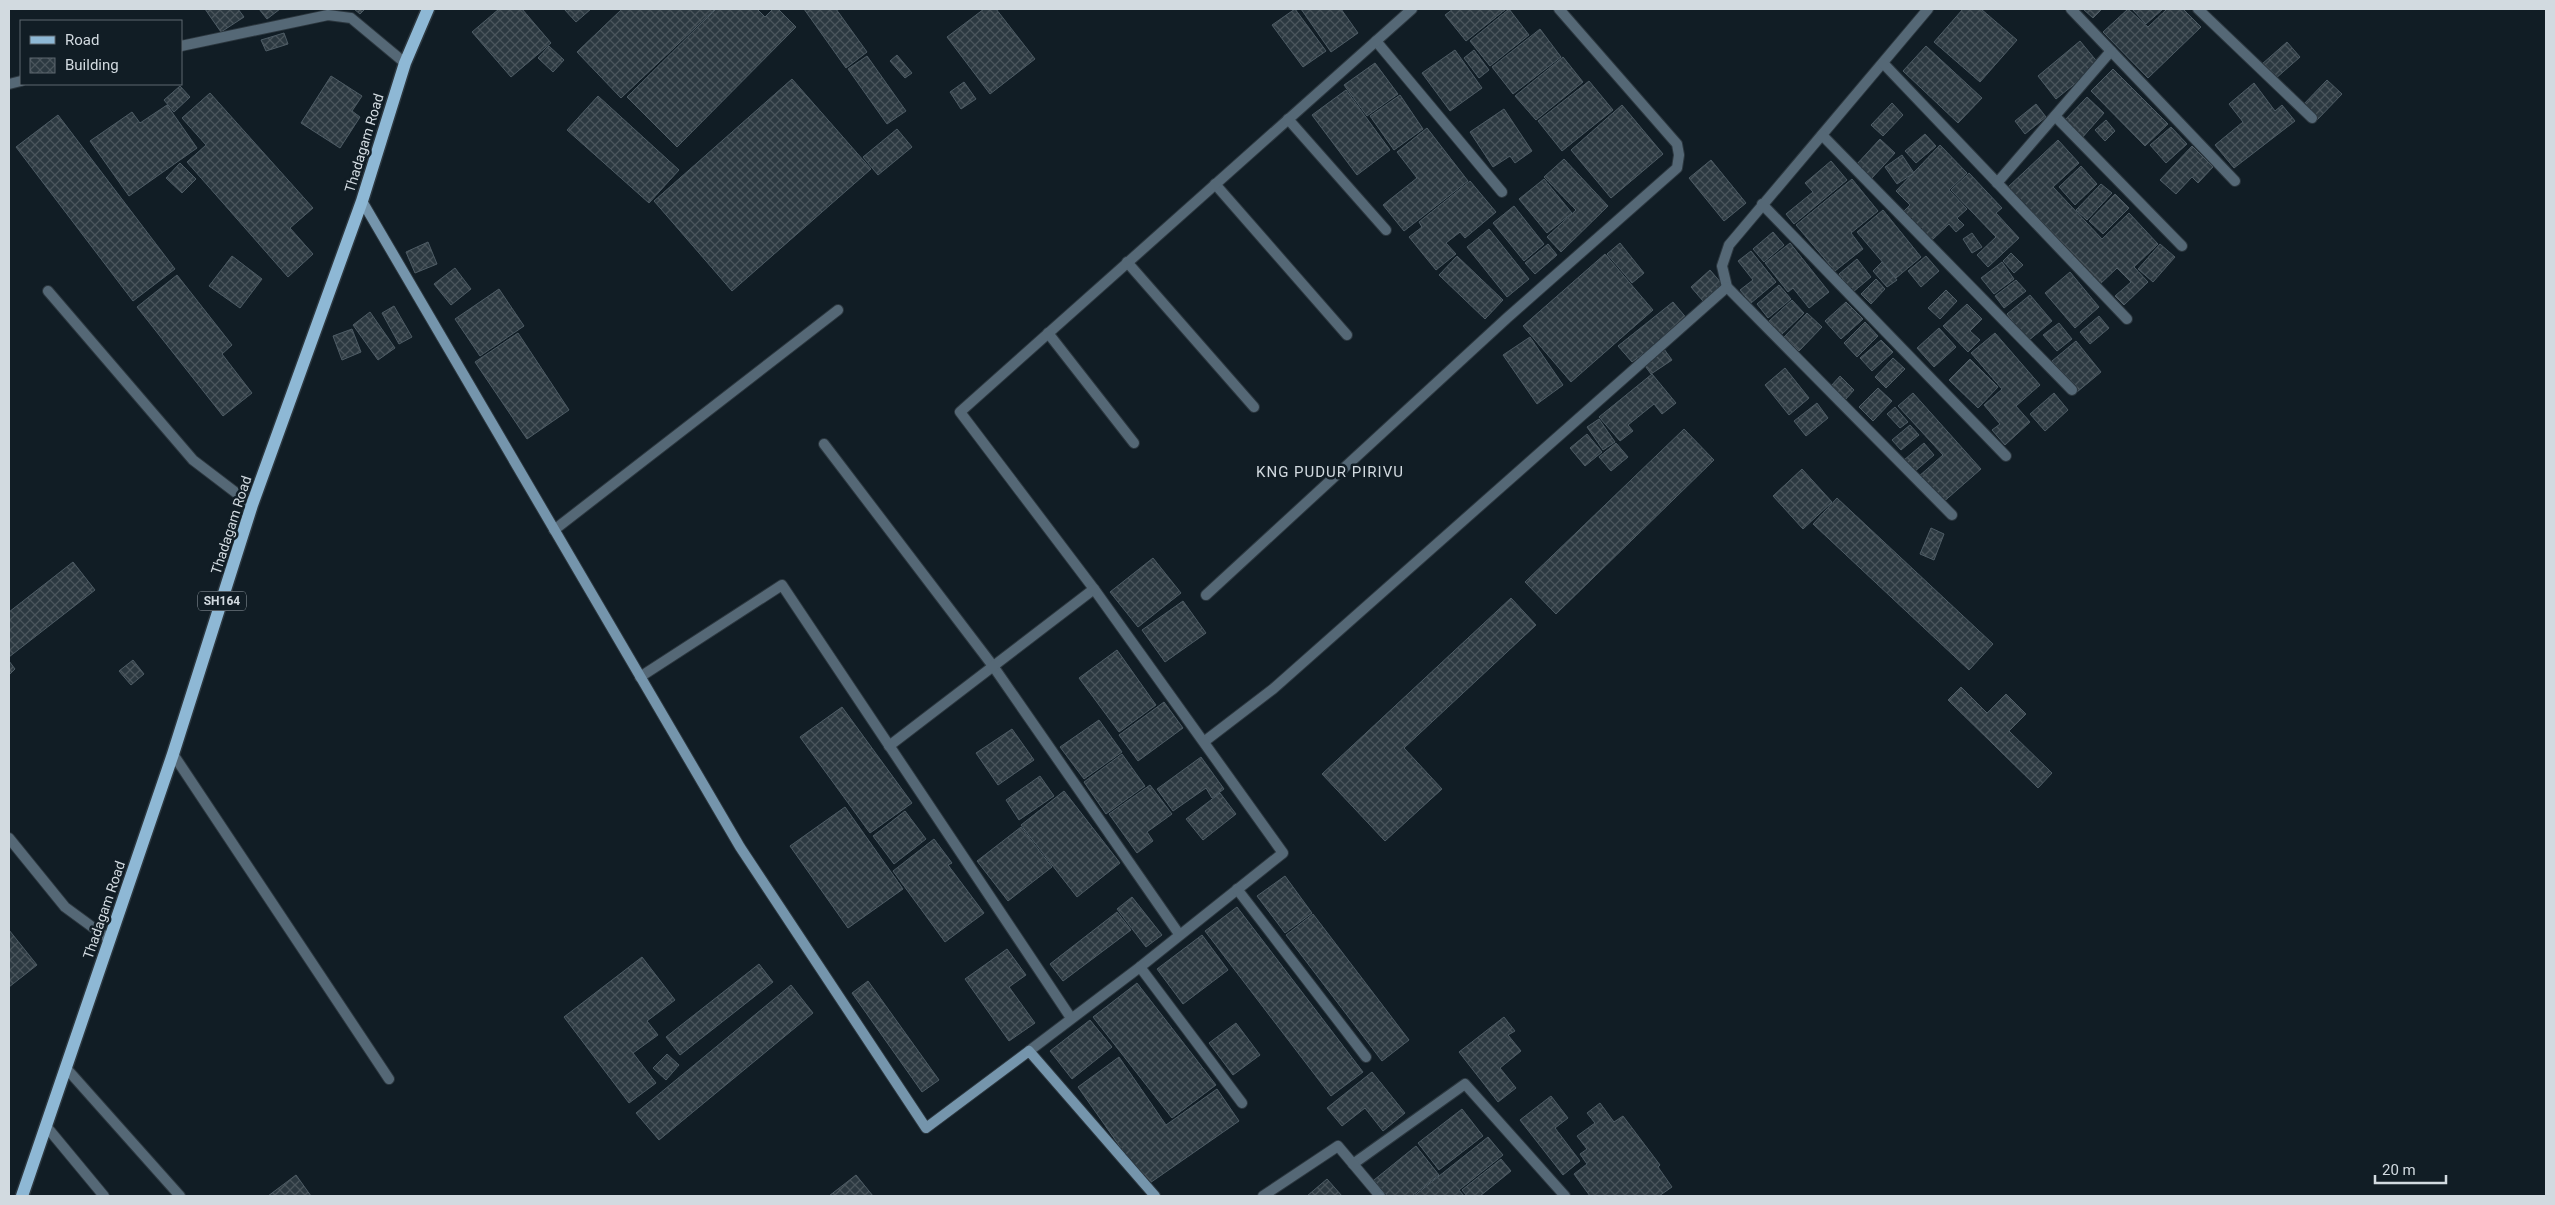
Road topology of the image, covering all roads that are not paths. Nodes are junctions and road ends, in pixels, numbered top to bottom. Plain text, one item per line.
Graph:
1 (1412, 9) edge
2 (1559, 9) edge
3 (1928, 9) edge
4 (2071, 9) edge
5 (2198, 9) edge
6 (425, 10) edge
7 (1376, 41) junction
8 (182, 46) edge
9 (2111, 51) junction
10 (1882, 62) junction
11 (405, 63) junction
12 (2055, 116) junction
13 (2312, 118) dead end
14 (1288, 119) junction
15 (1822, 135) junction
16 (2235, 181) dead end
17 (1997, 183) junction
18 (1215, 184) junction
19 (1502, 192) dead end
20 (362, 201) junction
21 (1762, 204) junction
22 (1386, 230) dead end
23 (2182, 246) dead end
24 (1127, 262) junction
25 (1727, 287) junction
26 (48, 291) dead end
27 (838, 310) dead end
28 (2127, 319) dead end
29 (1048, 333) junction
30 (1347, 335) dead end
31 (2072, 390) dead end
32 (1254, 407) dead end
33 (1134, 443) dead end
34 (824, 444) dead end
35 (2006, 456) dead end
36 (252, 505) junction
37 (1952, 515) dead end
38 (554, 530) junction
39 (1094, 589) junction
40 (1206, 595) dead end
41 (993, 666) junction
42 (640, 677) junction
43 (1205, 741) junction
44 (889, 746) junction
45 (173, 754) junction
46 (9, 838) edge
47 (1237, 889) junction
48 (1180, 934) junction
49 (110, 940) junction
50 (1140, 967) junction
51 (1071, 1018) junction
52 (1029, 1051) junction
53 (1366, 1057) dead end
54 (66, 1068) junction
55 (389, 1079) dead end
56 (1242, 1103) dead end
57 (46, 1126) junction
58 (1353, 1164) junction
59 (22, 1196) edge
60 (104, 1196) edge
61 (180, 1196) edge
62 (1155, 1196) edge
63 (1263, 1196) edge
64 (1380, 1196) edge
65 (1565, 1196) edge

1 - 7 street
2 - 40 street
3 - 10 street
4 - 9 street
5 - 13 street
6 - 11 main road, Thadagam Road / SH164
7 - 14 street
7 - 19 street
8 - 11 street
9 - 12 street
9 - 16 street
10 - 15 street
10 - 17 street
11 - 20 main road, Thadagam Road / SH164
12 - 17 street
12 - 23 street
14 - 18 street
14 - 22 street
15 - 21 street
15 - 31 street
17 - 28 street
18 - 24 street
18 - 30 street
20 - 36 main road, Thadagam Road / SH164
20 - 38 street
21 - 25 street
21 - 35 street
24 - 29 street
24 - 32 street
25 - 37 street
25 - 43 street
26 - 36 street
27 - 38 street
29 - 33 street
29 - 39 street
34 - 41 street
36 - 45 main road, Thadagam Road / SH164
38 - 42 street
39 - 41 street
39 - 43 street
41 - 44 street
41 - 48 street
42 - 44 street
42 - 52 street
43 - 47 street
44 - 51 street
45 - 49 main road, Thadagam Road / SH164
45 - 55 street
46 - 49 street
47 - 48 street
47 - 53 street
48 - 50 street
49 - 54 main road, Thadagam Road / SH164
50 - 51 street
50 - 56 street
51 - 52 street
52 - 62 street
54 - 57 main road, Thadagam Road / SH164
54 - 61 street
57 - 59 main road, Thadagam Road / SH164
57 - 60 street
58 - 63 street
58 - 64 street
58 - 65 street

